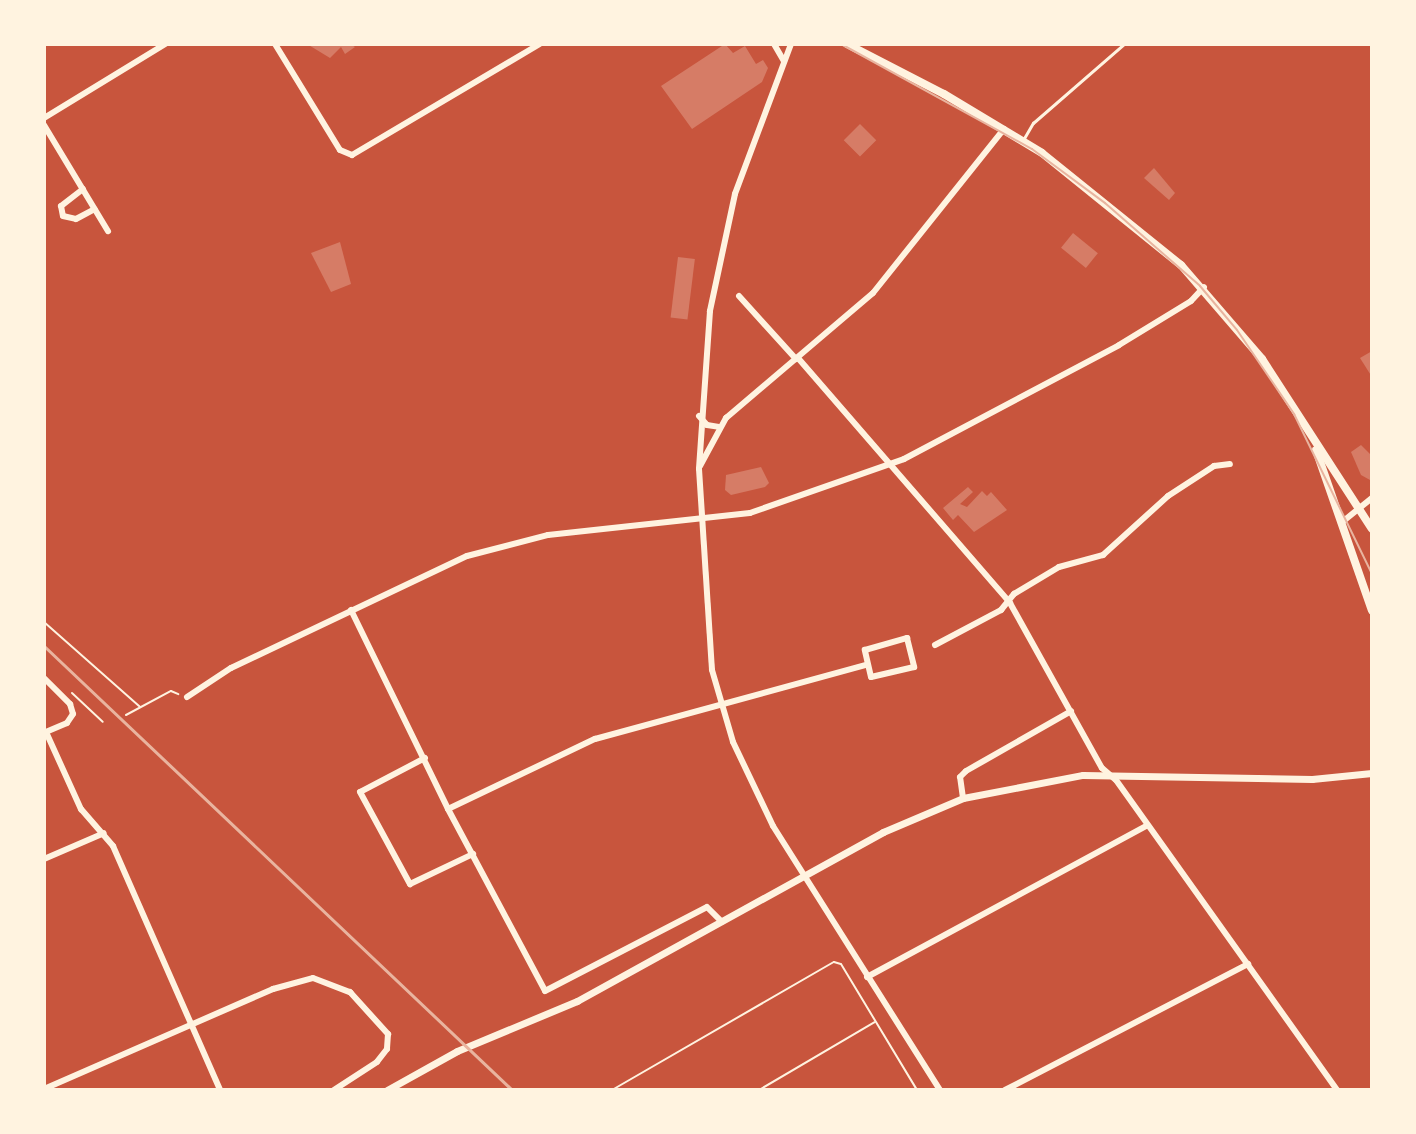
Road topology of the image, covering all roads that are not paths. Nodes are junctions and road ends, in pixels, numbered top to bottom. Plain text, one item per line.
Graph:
1 (165, 44) edge
2 (275, 44) edge
3 (540, 44) edge
4 (774, 44) edge
5 (791, 44) edge
6 (847, 44) edge
7 (1124, 44) edge
8 (784, 61) junction
9 (44, 118) edge
10 (44, 125) edge
11 (1004, 129) junction
12 (1022, 141) junction
13 (83, 189) junction
14 (95, 209) junction
15 (108, 231) dead end
16 (1204, 287) junction
17 (739, 296) dead end
18 (797, 359) junction
19 (699, 416) junction
20 (719, 427) junction
21 (1316, 449) junction
22 (888, 464) junction
23 (1230, 464) dead end
24 (699, 469) junction
25 (1372, 498) edge
26 (1360, 505) junction
27 (700, 520) junction
28 (1341, 523) junction
29 (1372, 529) edge
30 (1010, 603) junction
31 (351, 610) junction
32 (1372, 611) edge
33 (935, 645) dead end
34 (865, 665) junction
35 (44, 678) edge
36 (187, 697) dead end
37 (720, 703) junction
38 (1071, 711) junction
39 (45, 733) edge
40 (425, 758) junction
41 (1372, 773) edge
42 (1107, 774) junction
43 (963, 798) junction
44 (448, 809) junction
45 (1146, 826) junction
46 (104, 833) junction
47 (473, 854) junction
48 (44, 859) edge
49 (803, 877) junction
50 (722, 922) junction
51 (1248, 964) junction
52 (867, 977) junction
53 (192, 1024) junction
54 (44, 1089) edge
55 (220, 1090) edge
56 (334, 1090) edge
57 (387, 1090) edge
58 (940, 1090) edge
59 (1005, 1090) edge
60 (1337, 1090) edge

1 - 9 street
2 - 3 street
4 - 8 street
5 - 8 street
6 - 11 main road
7 - 12 lane
8 - 19 street
10 - 13 street
11 - 12 main road
11 - 18 street
12 - 16 main road
13 - 14 street
13 - 14 street
14 - 15 street
16 - 21 main road
16 - 22 street
17 - 18 street
18 - 20 street
18 - 22 street
19 - 20 street
19 - 24 street
20 - 24 street
21 - 26 main road
21 - 28 main road
22 - 27 street
22 - 30 street
23 - 30 street
24 - 27 street
25 - 26 street
26 - 28 street
26 - 29 main road
27 - 31 street
27 - 37 street
28 - 32 main road
30 - 33 street
30 - 38 street
31 - 36 street
31 - 40 street
34 - 34 street
34 - 37 street
35 - 39 street
37 - 44 street
37 - 49 street
38 - 42 street
38 - 43 street
39 - 46 street
40 - 44 street
40 - 47 street
41 - 42 street
42 - 43 street
42 - 45 street
43 - 49 street
44 - 47 street
45 - 51 street
45 - 52 street
46 - 48 street
46 - 53 street
47 - 50 street
49 - 50 street
49 - 52 street
50 - 57 street
51 - 59 street
51 - 60 street
52 - 58 street
53 - 54 street
53 - 55 street
53 - 56 street

